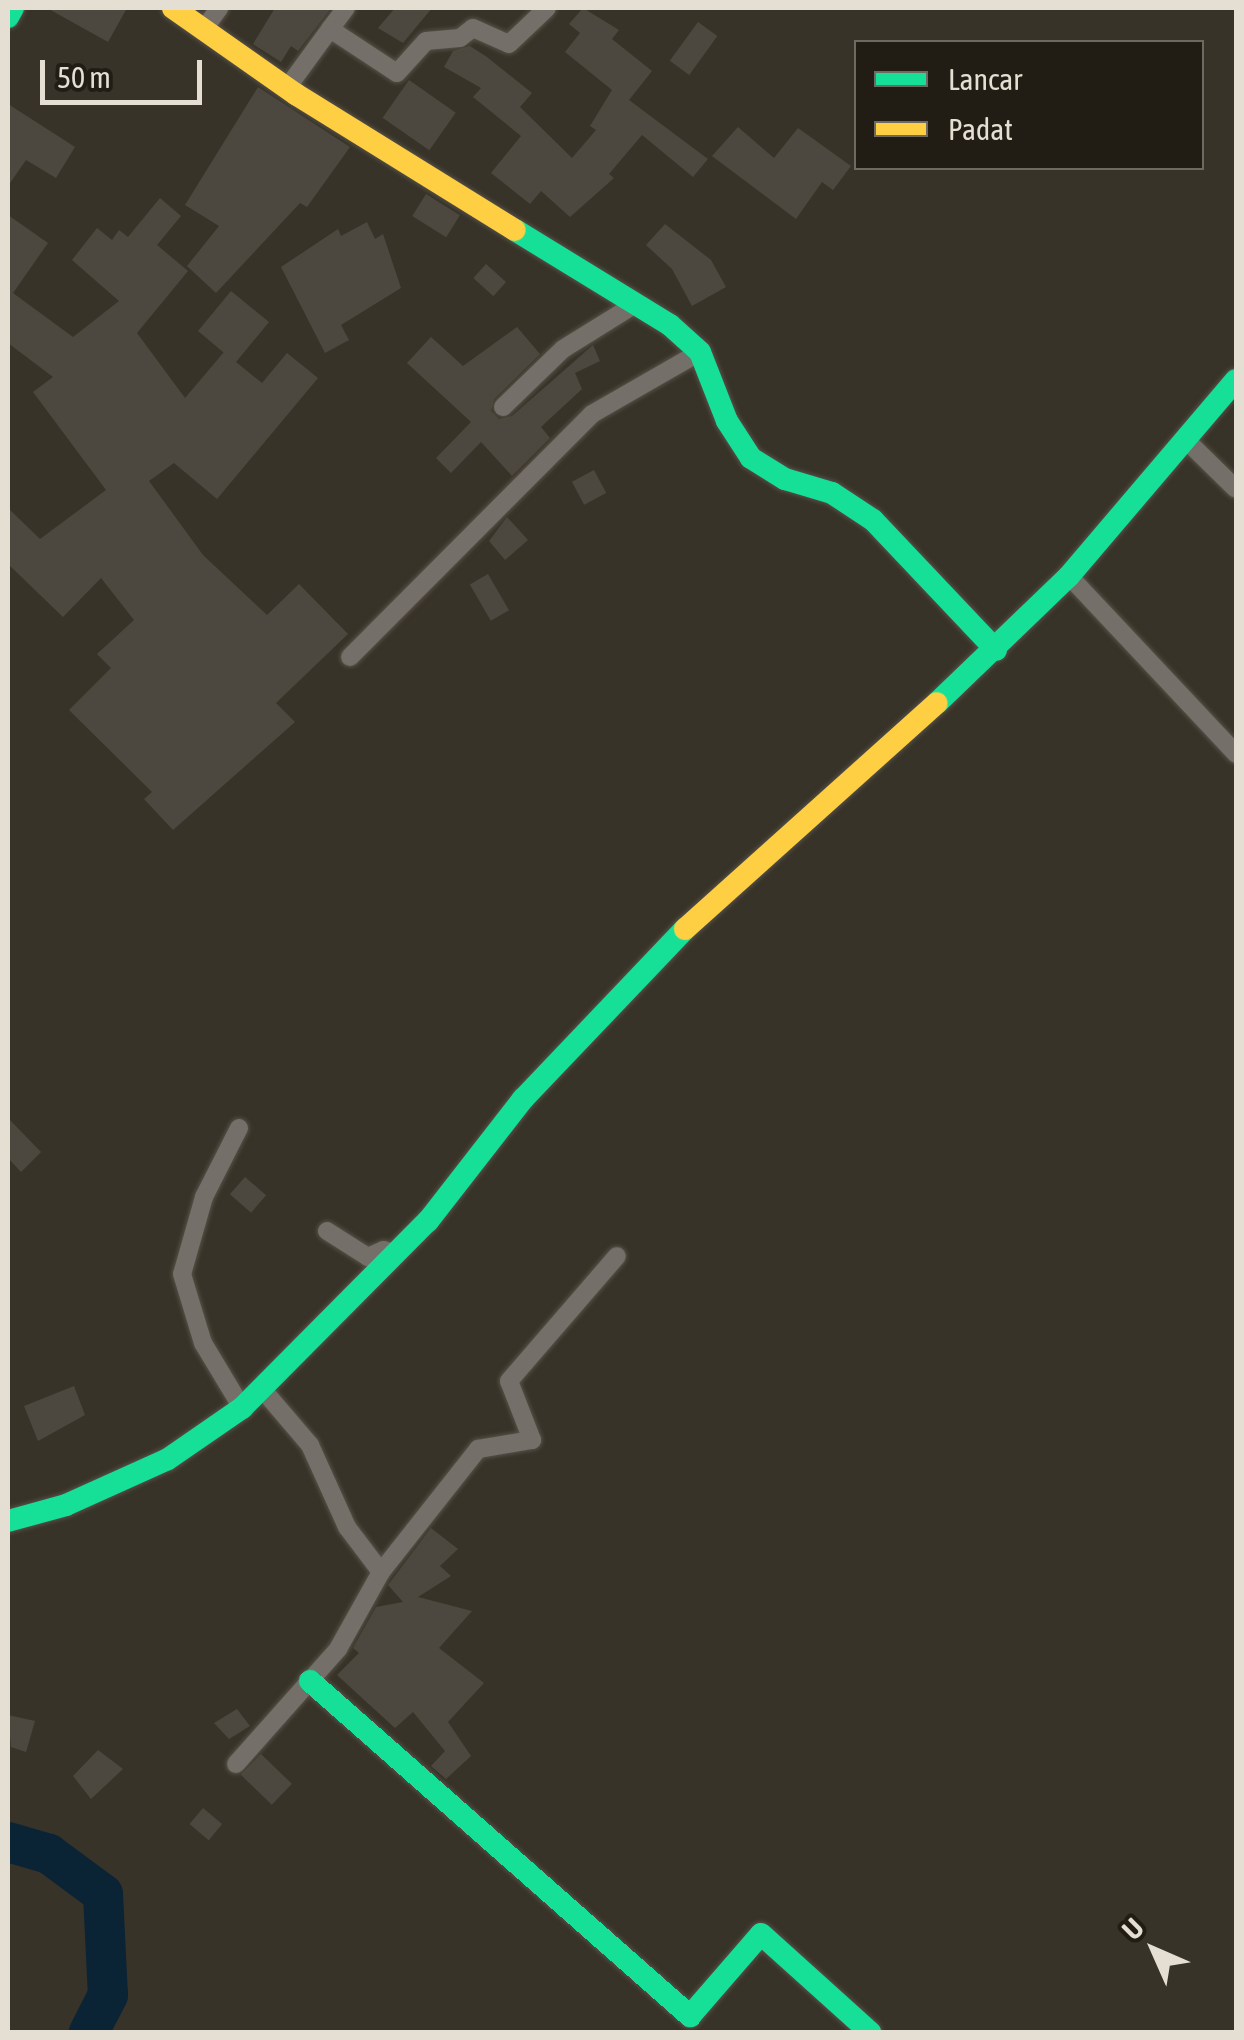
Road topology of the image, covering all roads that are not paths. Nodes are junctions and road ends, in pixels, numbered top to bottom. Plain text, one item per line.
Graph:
1 (13, 8) edge
2 (173, 8) edge
3 (219, 8) edge
4 (346, 8) edge
5 (547, 8) edge
6 (8, 16) edge
7 (204, 28) junction
8 (330, 29) junction
9 (287, 88) junction
10 (637, 303) junction
11 (700, 352) junction
12 (1236, 380) edge
13 (504, 407) dead end
14 (1186, 439) junction
15 (1236, 489) edge
16 (1070, 576) junction
17 (996, 650) junction
18 (350, 657) dead end
19 (1236, 754) edge
20 (239, 1128) dead end
21 (327, 1231) dead end
22 (396, 1254) junction
23 (617, 1256) dead end
24 (263, 1390) junction
25 (242, 1408) junction
26 (8, 1521) edge
27 (381, 1572) junction
28 (310, 1681) junction
29 (236, 1764) dead end
30 (870, 2032) edge

1 - 6 street
2 - 7 street
3 - 7 street
4 - 8 street
5 - 8 street
7 - 9 street
8 - 9 street
9 - 10 street
10 - 11 street
10 - 13 street
11 - 17 street
11 - 18 street
12 - 14 street
14 - 15 street
14 - 16 street
16 - 17 street
16 - 19 street
17 - 22 street
20 - 25 street
21 - 22 street
22 - 24 street
23 - 27 street
24 - 25 street
24 - 27 street
25 - 26 street
27 - 28 street
28 - 29 street
28 - 30 street

